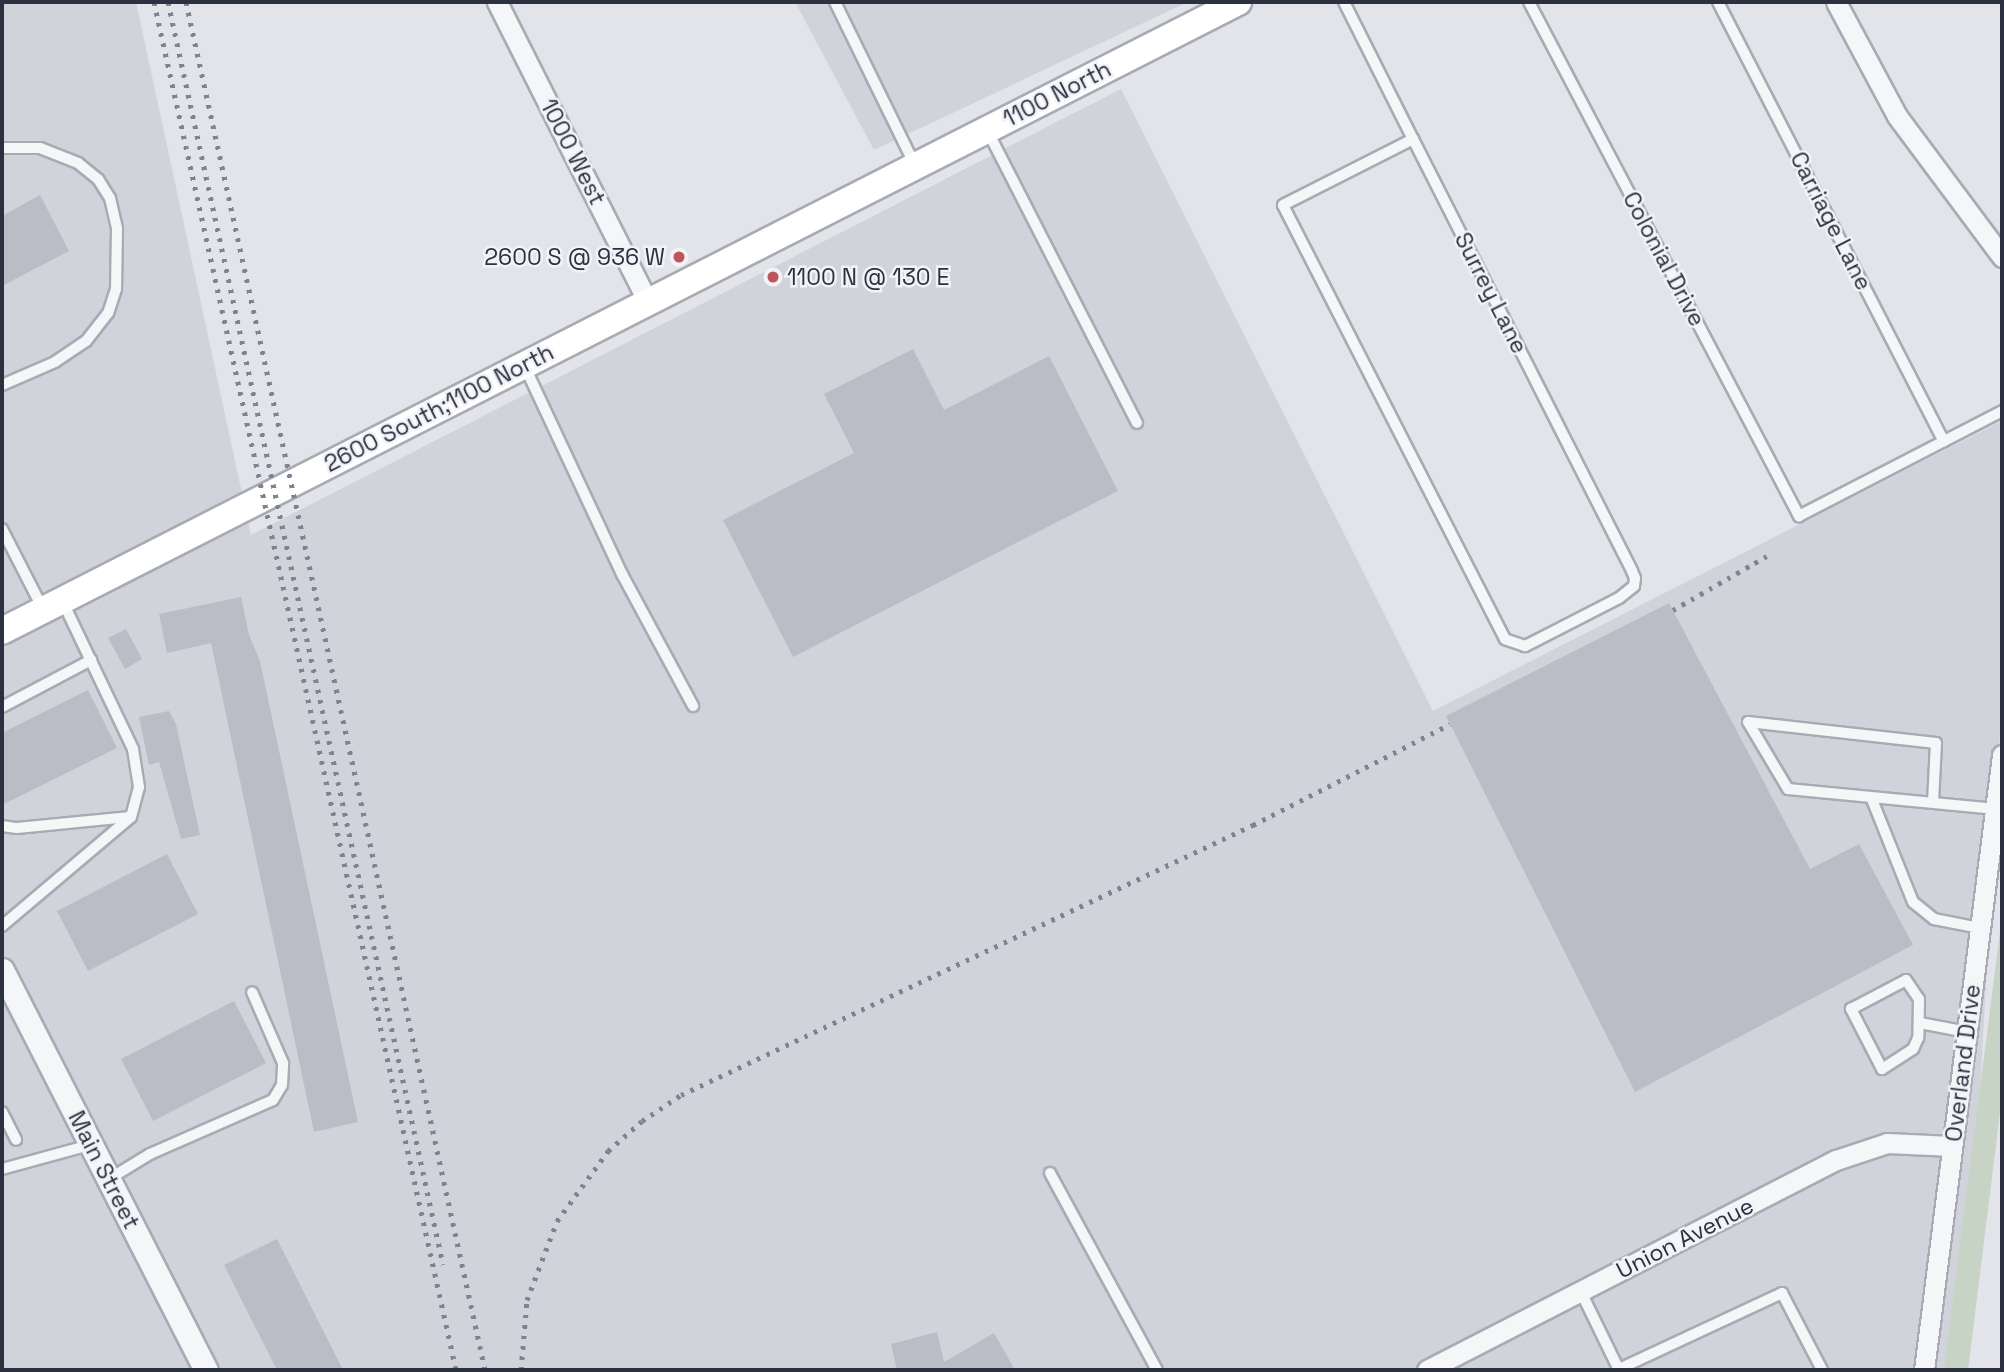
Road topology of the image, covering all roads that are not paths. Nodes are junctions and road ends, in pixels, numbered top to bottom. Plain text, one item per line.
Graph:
1 (497, 2) edge
2 (835, 2) edge
3 (1238, 2) edge
4 (1344, 2) edge
5 (1529, 2) edge
6 (1718, 2) edge
7 (1836, 2) edge
8 (987, 130) junction
9 (1413, 139) junction
10 (2, 148) edge
11 (915, 166) junction
12 (876, 186) joint
13 (2002, 257) edge
14 (648, 302) junction
15 (524, 365) junction
16 (2, 385) edge
17 (2002, 411) edge
18 (1138, 423) dead end
19 (1944, 441) junction
20 (2, 529) edge
21 (52, 605) junction
22 (2, 631) edge
23 (91, 660) junction
24 (694, 706) dead end
25 (2, 707) edge
26 (2002, 755) edge
27 (1871, 797) junction
28 (1933, 802) junction
29 (1996, 808) junction
30 (131, 817) junction
31 (2, 826) edge
32 (2, 926) edge
33 (1980, 928) junction
34 (2, 970) edge
35 (252, 992) dead end
36 (1920, 1023) junction
37 (1967, 1032) junction
38 (2, 1112) edge
39 (16, 1140) dead end
40 (90, 1144) junction
41 (1952, 1146) junction
42 (2, 1168) edge
43 (1051, 1173) dead end
44 (108, 1179) junction
45 (1581, 1292) junction
46 (206, 1370) edge
47 (1157, 1370) edge
48 (1427, 1370) edge
49 (1619, 1370) edge
50 (1822, 1370) edge
51 (1924, 1370) edge

1 - 14 street, 1000 West
2 - 11 lane
3 - 8 main road, 1100 North
4 - 9 lane, Surrey Lane
5 - 19 lane, Colonial Drive
6 - 19 lane, Carriage Lane
7 - 13 street
8 - 11 main road, 1100 North
8 - 18 lane
9 - 9 lane, Surrey Lane
10 - 16 lane
11 - 12 main road, 1100 North
12 - 14 main road, 2600 South;1100 North
14 - 15 main road, 2600 South;1100 North
15 - 21 main road, 2600 South;1100 North
15 - 24 lane
17 - 19 lane
20 - 21 lane
21 - 22 main road, 2600 South;1100 North
21 - 23 lane
23 - 25 lane
23 - 30 lane
26 - 29 street, Overland Drive
27 - 28 lane
27 - 28 lane
27 - 33 lane
28 - 29 lane
29 - 33 street, Overland Drive
30 - 31 lane
30 - 32 lane
33 - 37 street, Overland Drive
34 - 40 street, Main Street
35 - 44 lane
36 - 36 lane
36 - 37 lane
37 - 41 street, Overland Drive
38 - 39 lane
40 - 42 lane
40 - 44 street, Main Street
41 - 45 street, Union Avenue
41 - 51 street, Overland Drive
43 - 47 lane
44 - 46 street, Main Street
45 - 48 street, Union Avenue
45 - 49 lane
49 - 50 lane

